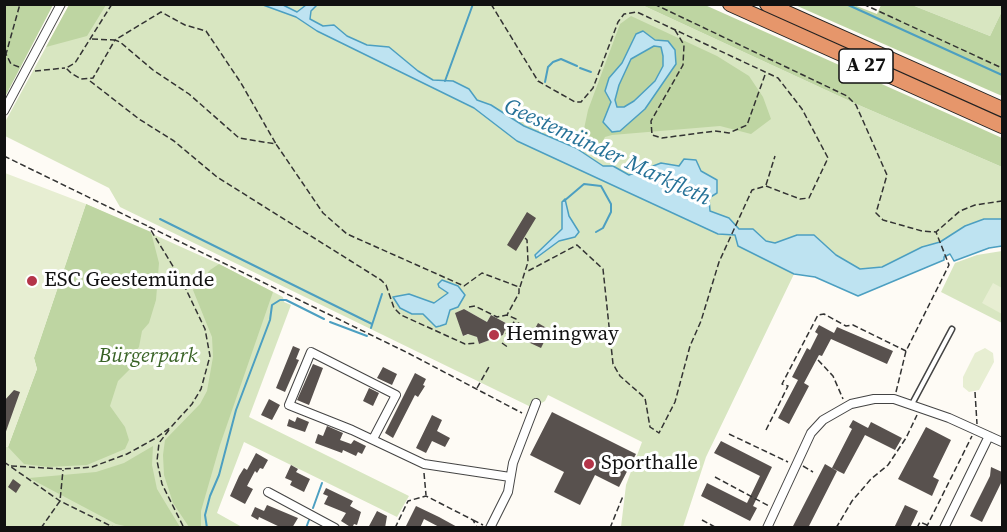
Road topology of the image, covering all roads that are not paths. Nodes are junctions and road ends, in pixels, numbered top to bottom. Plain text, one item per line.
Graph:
1 (61, 4) edge
2 (730, 4) edge
3 (767, 4) edge
4 (1002, 109) edge
5 (4, 111) edge
6 (1002, 126) edge
7 (952, 329) dead end
8 (536, 403) dead end
9 (912, 404) junction
10 (989, 436) junction
11 (373, 439) junction
12 (1002, 442) edge
13 (510, 477) junction
14 (268, 492) dead end
15 (335, 528) edge
16 (490, 528) edge
17 (767, 528) edge
18 (944, 528) edge

1 - 5 street
2 - 6 highway, A 27
3 - 4 highway, A 27
7 - 9 lane
8 - 13 street
9 - 10 street
9 - 17 street
10 - 12 street
10 - 18 street
11 - 11 street
11 - 13 street
13 - 16 street
14 - 15 street

